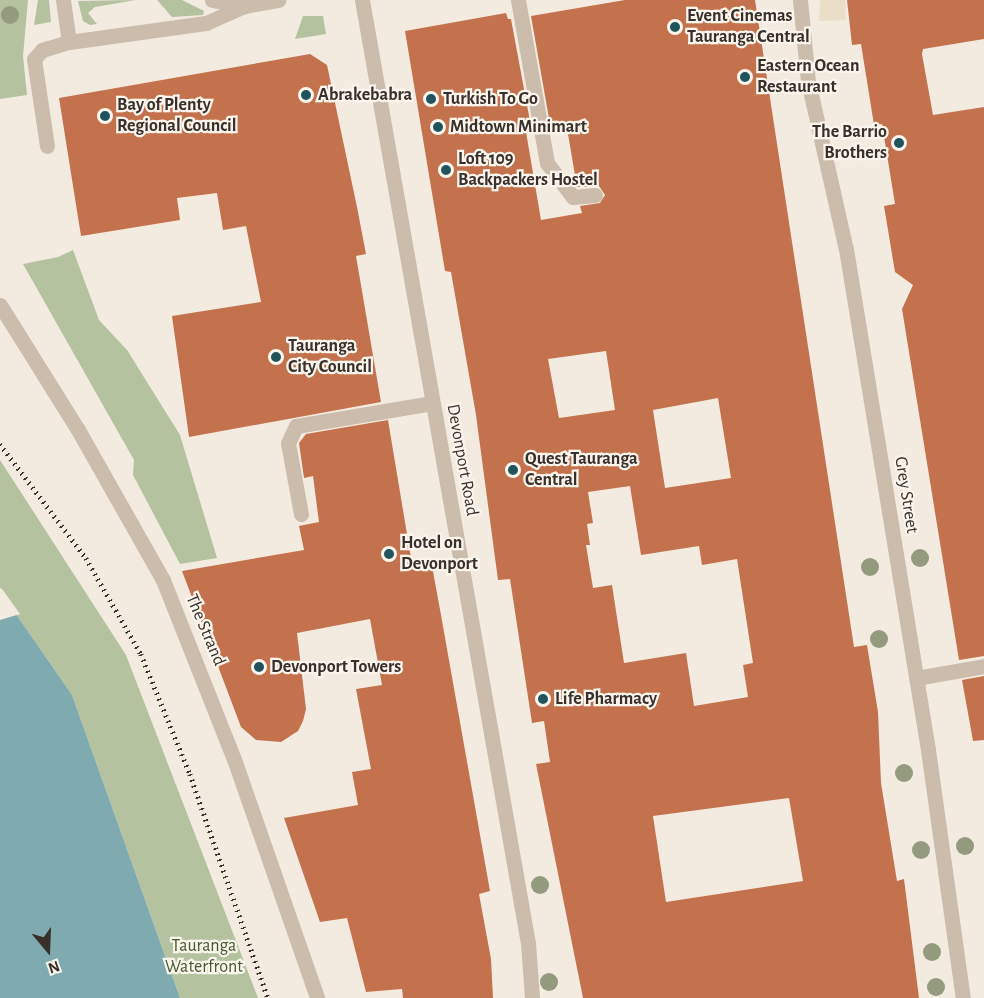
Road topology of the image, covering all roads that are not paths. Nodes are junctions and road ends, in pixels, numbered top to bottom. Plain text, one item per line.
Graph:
1 (63, 0) edge
2 (212, 0) edge
3 (278, 0) edge
4 (362, 0) edge
5 (518, 0) edge
6 (800, 0) edge
7 (244, 6) junction
8 (69, 42) junction
9 (46, 146) dead end
10 (595, 195) dead end
11 (0, 305) edge
12 (432, 403) junction
13 (301, 514) dead end
14 (984, 666) edge
15 (916, 678) junction
16 (317, 998) edge
17 (532, 998) edge
18 (963, 998) edge

1 - 8 street
2 - 7 street
3 - 7 street
4 - 12 street, Devonport Road
5 - 10 street
6 - 15 street, Grey Street
7 - 8 street
8 - 9 street
11 - 16 street, The Strand
12 - 13 street
12 - 17 street, Devonport Road
14 - 15 street
15 - 18 street, Grey Street

